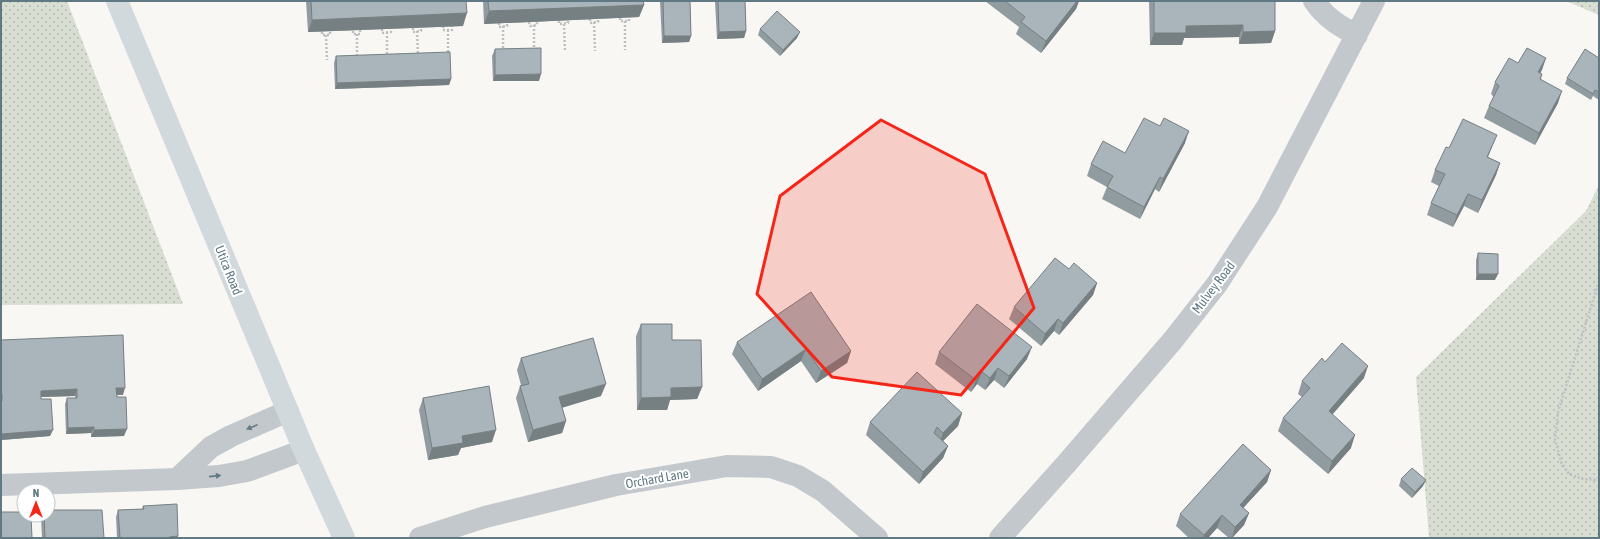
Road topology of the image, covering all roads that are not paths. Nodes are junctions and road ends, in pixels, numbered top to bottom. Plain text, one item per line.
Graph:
1 (117, 1) edge
2 (1314, 1) edge
3 (1374, 1) edge
4 (1357, 35) junction
5 (288, 411) junction
6 (304, 450) junction
7 (177, 479) junction
8 (1, 485) edge
9 (344, 538) edge
10 (420, 538) edge
11 (877, 538) edge
12 (1000, 538) edge

1 - 5 main road, Utica Road
2 - 4 street
3 - 4 street, Mulvey Road
4 - 12 street, Mulvey Road
5 - 6 main road, Utica Road
5 -> 7 street
7 -> 6 street
6 - 9 main road, Utica Road
7 - 8 street
10 - 11 street, Orchard Lane

